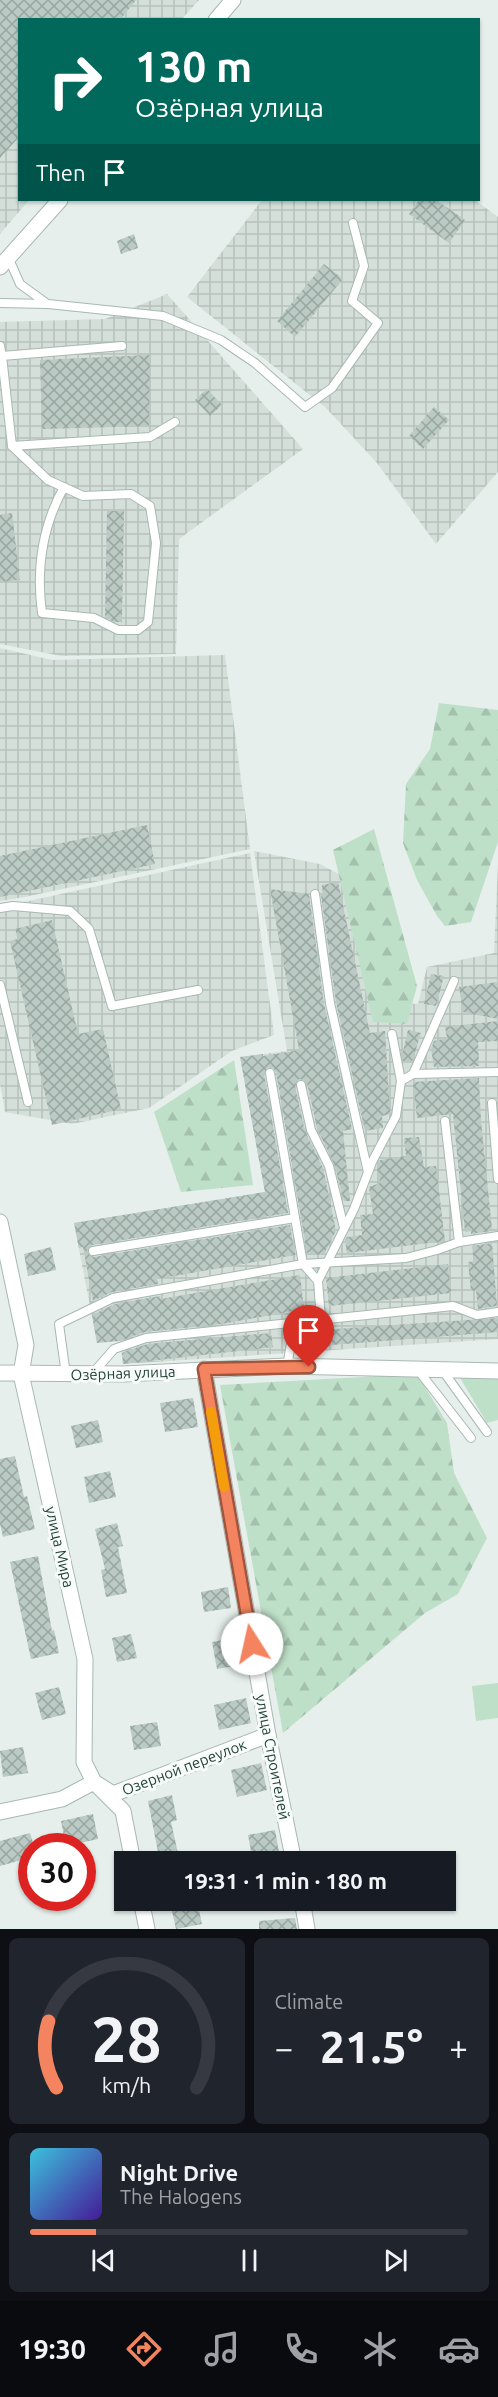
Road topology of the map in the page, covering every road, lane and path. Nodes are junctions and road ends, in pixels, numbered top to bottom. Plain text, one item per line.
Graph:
1 (233, 0) edge
2 (218, 18) edge
3 (59, 201) edge
4 (353, 223) dead end
5 (4, 263) edge
6 (0, 303) edge
7 (48, 304) junction
8 (0, 346) edge
9 (122, 346) dead end
10 (2, 356) junction
11 (176, 422) dead end
12 (12, 446) junction
13 (64, 487) junction
14 (315, 894) dead end
15 (0, 908) edge
16 (454, 981) dead end
17 (0, 985) edge
18 (198, 990) dead end
19 (392, 1034) dead end
20 (498, 1072) edge
21 (270, 1073) dead end
22 (413, 1074) junction
23 (401, 1081) junction
24 (301, 1085) dead end
25 (28, 1102) dead end
26 (492, 1103) dead end
27 (446, 1121) dead end
28 (368, 1173) junction
29 (498, 1179) edge
30 (295, 1218) junction
31 (0, 1222) edge
32 (344, 1228) junction
33 (498, 1236) edge
34 (459, 1242) junction
35 (93, 1251) dead end
36 (4, 1258) edge
37 (326, 1263) junction
38 (303, 1264) junction
39 (318, 1281) junction
40 (498, 1312) edge
41 (321, 1319) junction
42 (295, 1322) junction
43 (287, 1366) junction
44 (204, 1369) junction
45 (418, 1370) junction
46 (442, 1370) junction
47 (498, 1371) edge
48 (0, 1373) edge
49 (21, 1374) junction
50 (92, 1374) junction
51 (66, 1375) junction
52 (487, 1432) dead end
53 (471, 1438) dead end
54 (268, 1735) junction
55 (94, 1782) junction
56 (0, 1812) edge
57 (131, 1851) edge
58 (292, 1851) edge
59 (143, 1911) edge
60 (304, 1911) edge
61 (147, 1929) edge
62 (307, 1929) edge

1 - 2 street
3 - 5 street
4 - 7 lane
5 - 7 lane
6 - 7 lane
8 - 10 lane
9 - 10 lane
10 - 12 lane
11 - 12 lane
12 - 13 lane
13 - 13 lane
14 - 28 lane
15 - 18 lane
16 - 22 lane
17 - 25 lane
19 - 23 lane
20 - 22 lane
21 - 30 lane
22 - 23 lane
23 - 28 lane
24 - 32 lane
26 - 29 lane
27 - 34 lane
28 - 32 lane
30 - 35 lane
30 - 38 lane
31 - 36 street, улица Мира
32 - 37 lane
33 - 34 lane
34 - 37 lane
36 - 49 street, улица Мира
37 - 38 lane
37 - 39 lane
38 - 39 lane
38 - 51 lane
39 - 41 lane
40 - 41 lane
41 - 42 lane
42 - 43 lane
42 - 50 lane
43 - 44 street, Озёрная улица
43 - 45 street, Озёрная улица
44 - 50 street, Озёрная улица
44 - 54 street, улица Строителей
45 - 46 street, Озёрная улица
45 - 53 lane
46 - 47 street, Озёрная улица
46 - 52 lane
48 - 49 street, Озёрная улица
49 - 51 street, Озёрная улица
49 - 55 street, улица Мира
50 - 51 street, Озёрная улица
54 - 55 street, Озерной переулок
54 - 58 street, улица Строителей
55 - 56 street
55 - 57 street, улица Мира
59 - 61 street
60 - 62 street

